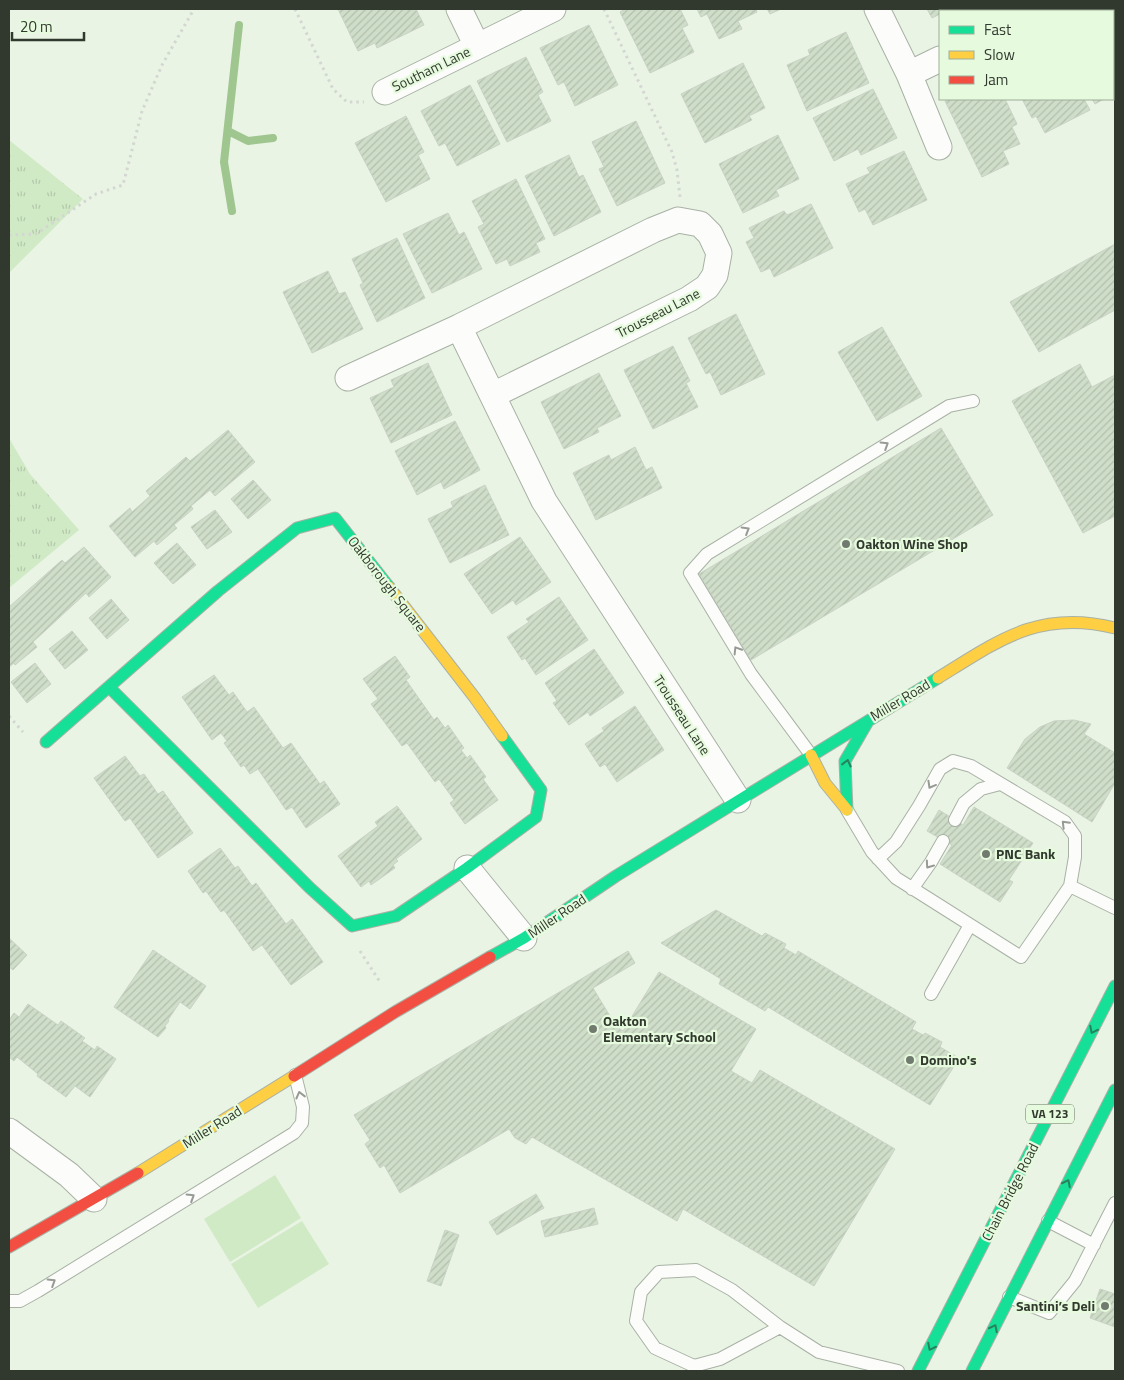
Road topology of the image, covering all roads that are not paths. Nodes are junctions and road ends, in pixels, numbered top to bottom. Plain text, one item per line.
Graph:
1 (459, 9) edge
2 (553, 9) edge
3 (877, 9) edge
4 (477, 46) junction
5 (939, 59) edge
6 (909, 74) junction
7 (385, 92) road end
8 (939, 146) dead end
9 (459, 327) junction
10 (348, 378) dead end
11 (493, 395) junction
12 (974, 401) dead end
13 (1115, 628) edge
14 (110, 688) junction
15 (868, 720) junction
16 (46, 742) dead end
17 (811, 755) junction
18 (1000, 784) junction
19 (738, 800) junction
20 (847, 810) junction
21 (955, 820) dead end
22 (943, 841) dead end
23 (878, 859) junction
24 (467, 868) junction
25 (1070, 886) junction
26 (912, 889) junction
27 (1115, 908) edge
28 (970, 925) junction
29 (524, 938) junction
30 (1115, 986) edge
31 (931, 994) dead end
32 (295, 1075) junction
33 (1115, 1090) edge
34 (9, 1131) edge
35 (94, 1200) junction
36 (1115, 1203) edge
37 (1048, 1221) junction
38 (1094, 1245) junction
39 (9, 1247) edge
40 (1009, 1297) junction
41 (9, 1301) edge
42 (780, 1327) junction
43 (898, 1371) edge
44 (918, 1371) edge
45 (972, 1371) edge

1 - 4 street, Southam Lane
2 - 4 street, Southam Lane
3 - 6 street
4 - 7 street, Southam Lane
5 - 6 street
6 - 8 street
9 - 10 street, Trousseau Lane
9 - 11 street, Trousseau Lane
9 - 11 street, Trousseau Lane
11 - 19 street, Trousseau Lane
17 -> 12 lane
13 - 15 street, Miller Road
14 - 16 street, Oakborough Square
14 - 24 street, Oakborough Square
14 - 24 street, Oakborough Square
15 - 17 street, Miller Road
20 -> 15 street
17 - 19 street, Miller Road
17 - 20 street
18 - 21 lane
18 -> 23 lane
25 -> 18 lane
19 - 29 street, Miller Road
20 - 23 lane
22 -> 26 lane
23 - 26 lane
24 - 29 street
25 - 27 lane
25 - 28 lane
26 - 28 lane
28 - 31 lane
29 - 32 street, Miller Road
30 -> 44 street, Chain Bridge Road / VA 123
32 - 35 street, Miller Road
41 -> 32 lane
37 -> 33 street
34 - 35 street
35 - 39 street, Miller Road
36 - 38 lane
37 - 38 lane
37 - 40 street
38 - 40 lane
45 -> 40 street
42 - 42 lane
42 - 43 lane

